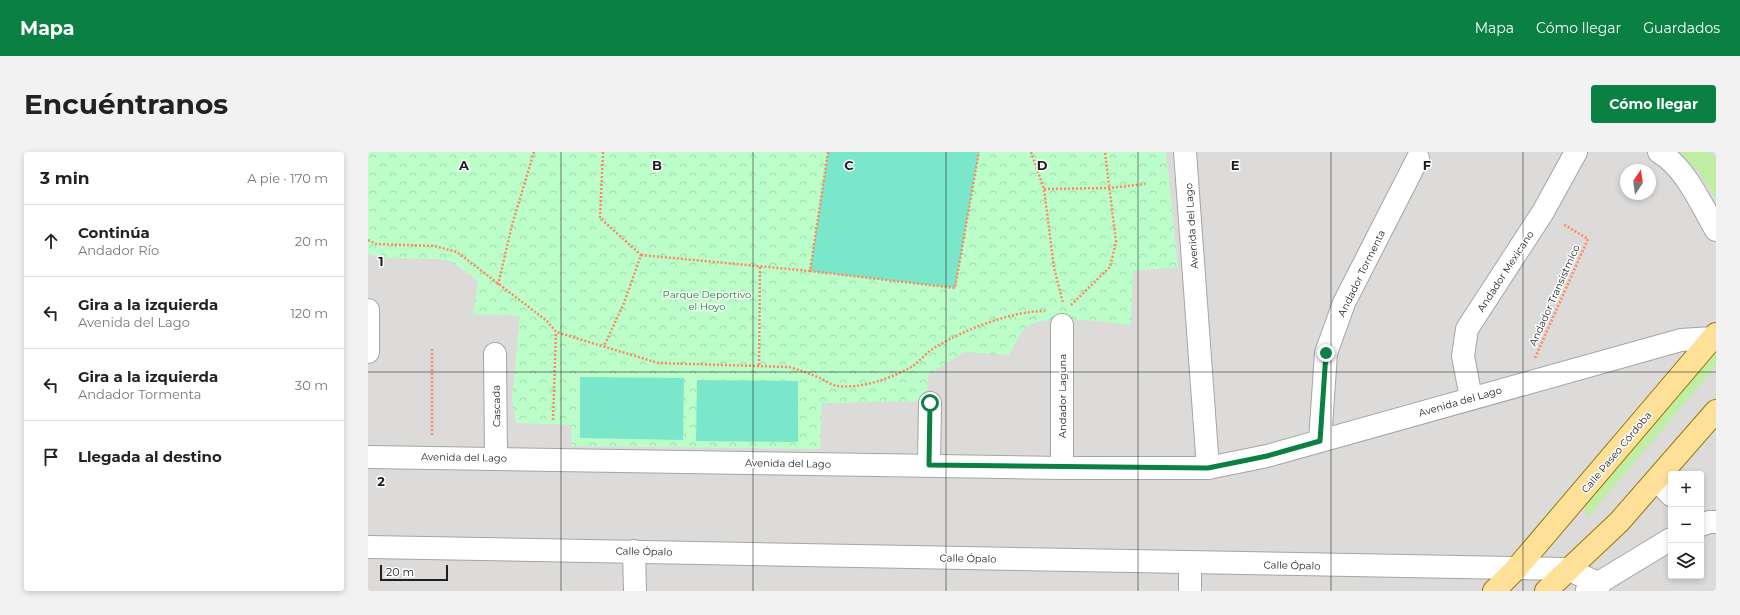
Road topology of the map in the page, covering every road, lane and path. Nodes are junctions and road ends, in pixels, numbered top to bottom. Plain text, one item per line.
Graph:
1 (534, 152) edge
2 (603, 152) edge
3 (828, 152) edge
4 (979, 152) edge
5 (1031, 152) edge
6 (1105, 152) edge
7 (1186, 152) edge
8 (1576, 152) edge
9 (1659, 152) edge
10 (1418, 158) dead end
11 (1145, 184) dead end
12 (1110, 188) junction
13 (1044, 189) junction
14 (1543, 212) junction
15 (1716, 230) edge
16 (368, 240) edge
17 (641, 255) junction
18 (760, 266) junction
19 (810, 271) junction
20 (498, 285) junction
21 (368, 310) edge
22 (1063, 318) junction
23 (556, 332) junction
24 (1715, 336) edge
25 (604, 346) junction
26 (432, 349) dead end
27 (368, 352) edge
28 (495, 354) dead end
29 (760, 365) junction
30 (1524, 384) junction
31 (1471, 398) junction
32 (930, 403) dead end
33 (1716, 411) edge
34 (553, 420) dead end
35 (1320, 441) junction
36 (368, 457) edge
37 (432, 457) junction
38 (496, 457) junction
39 (929, 465) junction
40 (1062, 468) junction
41 (1208, 468) junction
42 (1664, 487) edge
43 (1716, 522) edge
44 (1704, 524) edge
45 (1668, 539) edge
46 (368, 547) edge
47 (634, 551) junction
48 (1190, 563) junction
49 (1516, 569) junction
50 (1567, 569) junction
51 (1592, 587) edge
52 (635, 591) edge
53 (1190, 591) edge
54 (1494, 591) edge
55 (1546, 591) edge

1 - 20 path
2 - 17 path
3 - 19 path
4 - 19 path
5 - 13 path
6 - 12 path
7 - 41 street, Avenida del Lago
8 - 14 street, Andador Mexicano
9 - 15 street
10 - 35 street, Andador Tormenta
11 - 12 path
12 - 13 path
12 - 22 path
13 - 22 path
14 - 30 path, Andador Transistmico
14 - 31 street, Andador Mexicano
16 - 20 path
17 - 18 path
17 - 25 path
18 - 19 path
18 - 29 path
20 - 23 path
21 - 27 street
22 - 29 path
22 - 40 street, Andador Laguna
23 - 25 path
23 - 34 path
24 - 30 street, Avenida del Lago
24 - 49 main road, Calle Paseo Córdoba
25 - 29 path
26 - 37 path
28 - 38 street, Cascada
30 - 31 street, Avenida del Lago
31 - 35 street, Avenida del Lago
32 - 39 street
33 - 42 main road
35 - 41 street, Avenida del Lago
36 - 37 street, Avenida del Lago
37 - 38 street, Avenida del Lago
38 - 39 street, Avenida del Lago
39 - 40 street, Avenida del Lago
40 - 41 street, Avenida del Lago
42 - 50 main road
43 - 44 street
45 - 51 street
46 - 47 street, Calle Ópalo
47 - 48 street, Calle Ópalo
47 - 52 street
48 - 49 street, Calle Ópalo
48 - 53 street
49 - 50 street, Calle Ópalo
49 - 54 main road, Calle Paseo Córdoba
50 - 51 street
50 - 55 main road

